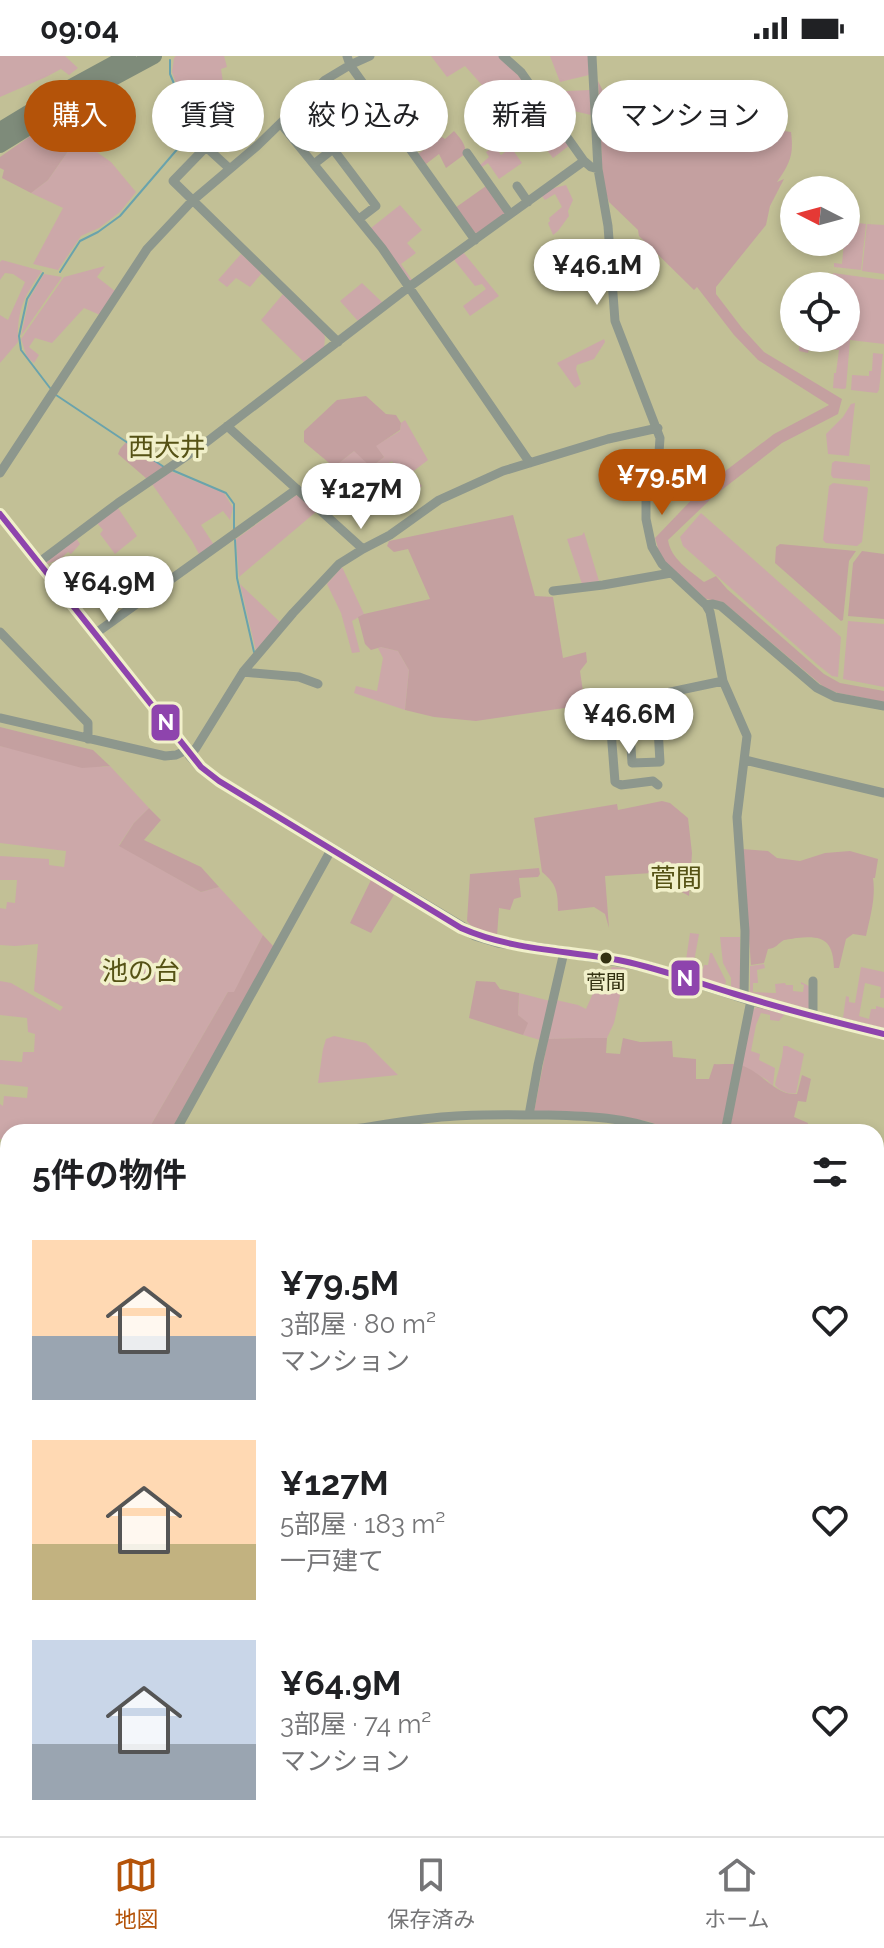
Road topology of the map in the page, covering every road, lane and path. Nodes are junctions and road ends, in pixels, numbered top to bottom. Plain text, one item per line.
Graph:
1 (128, 56) edge
2 (154, 56) edge
3 (370, 56) edge
4 (503, 56) edge
5 (592, 56) edge
6 (348, 60) edge
7 (325, 80) edge
8 (280, 125) edge
9 (0, 130) edge
10 (0, 145) edge
11 (304, 152) edge
12 (467, 153) dead end
13 (584, 161) junction
14 (314, 164) junction
15 (230, 169) junction
16 (598, 169) junction
17 (517, 186) dead end
18 (192, 201) junction
19 (528, 202) junction
20 (510, 214) junction
21 (359, 219) junction
22 (475, 240) junction
23 (409, 287) junction
24 (338, 342) junction
25 (227, 426) junction
26 (658, 428) junction
27 (530, 463) junction
28 (0, 473) edge
29 (297, 489) junction
30 (0, 514) edge
31 (363, 549) junction
32 (38, 563) junction
33 (671, 573) junction
34 (553, 591) dead end
35 (706, 605) junction
36 (0, 632) edge
37 (96, 633) junction
38 (243, 672) junction
39 (723, 681) junction
40 (318, 684) dead end
41 (656, 695) junction
42 (628, 701) junction
43 (884, 706) edge
44 (0, 718) edge
45 (88, 739) junction
46 (188, 752) junction
47 (745, 760) junction
48 (658, 785) dead end
49 (884, 793) edge
50 (331, 850) junction
51 (564, 952) junction
52 (813, 981) dead end
53 (748, 998) junction
54 (813, 1016) junction
55 (884, 1034) edge
56 (529, 1115) junction
57 (179, 1124) edge
58 (394, 1124) edge
59 (642, 1124) edge
60 (726, 1124) edge

1 - 9 highway
2 - 10 highway
3 - 6 street
4 - 13 street
5 - 16 street
6 - 7 street
6 - 22 street
8 - 15 street
11 - 14 street
12 - 20 street
13 - 16 street
13 - 19 street
14 - 21 street
14 - 21 street
15 - 18 street
15 - 18 street
16 - 26 street
17 - 19 street
18 - 24 street
18 - 28 street
19 - 20 street
20 - 22 street
21 - 23 street
22 - 23 street
23 - 24 street
23 - 27 street
24 - 25 street
25 - 29 street
25 - 32 street
26 - 27 street
26 - 33 street
27 - 31 street
29 - 31 street
29 - 37 street
30 - 32 street
31 - 38 street
32 - 37 street
33 - 34 street
33 - 35 street
35 - 39 street
35 - 43 street
36 - 45 street
37 - 46 street
38 - 40 street
38 - 46 street
39 - 41 street
39 - 47 street
41 - 42 street
41 - 42 street
42 - 48 street
44 - 45 street
45 - 46 street
46 - 50 street
47 - 49 street
47 - 53 street
50 - 51 street
50 - 57 street
51 - 53 street
51 - 56 street
52 - 54 street
53 - 54 street
53 - 60 street
54 - 55 street
56 - 58 street
56 - 59 street

